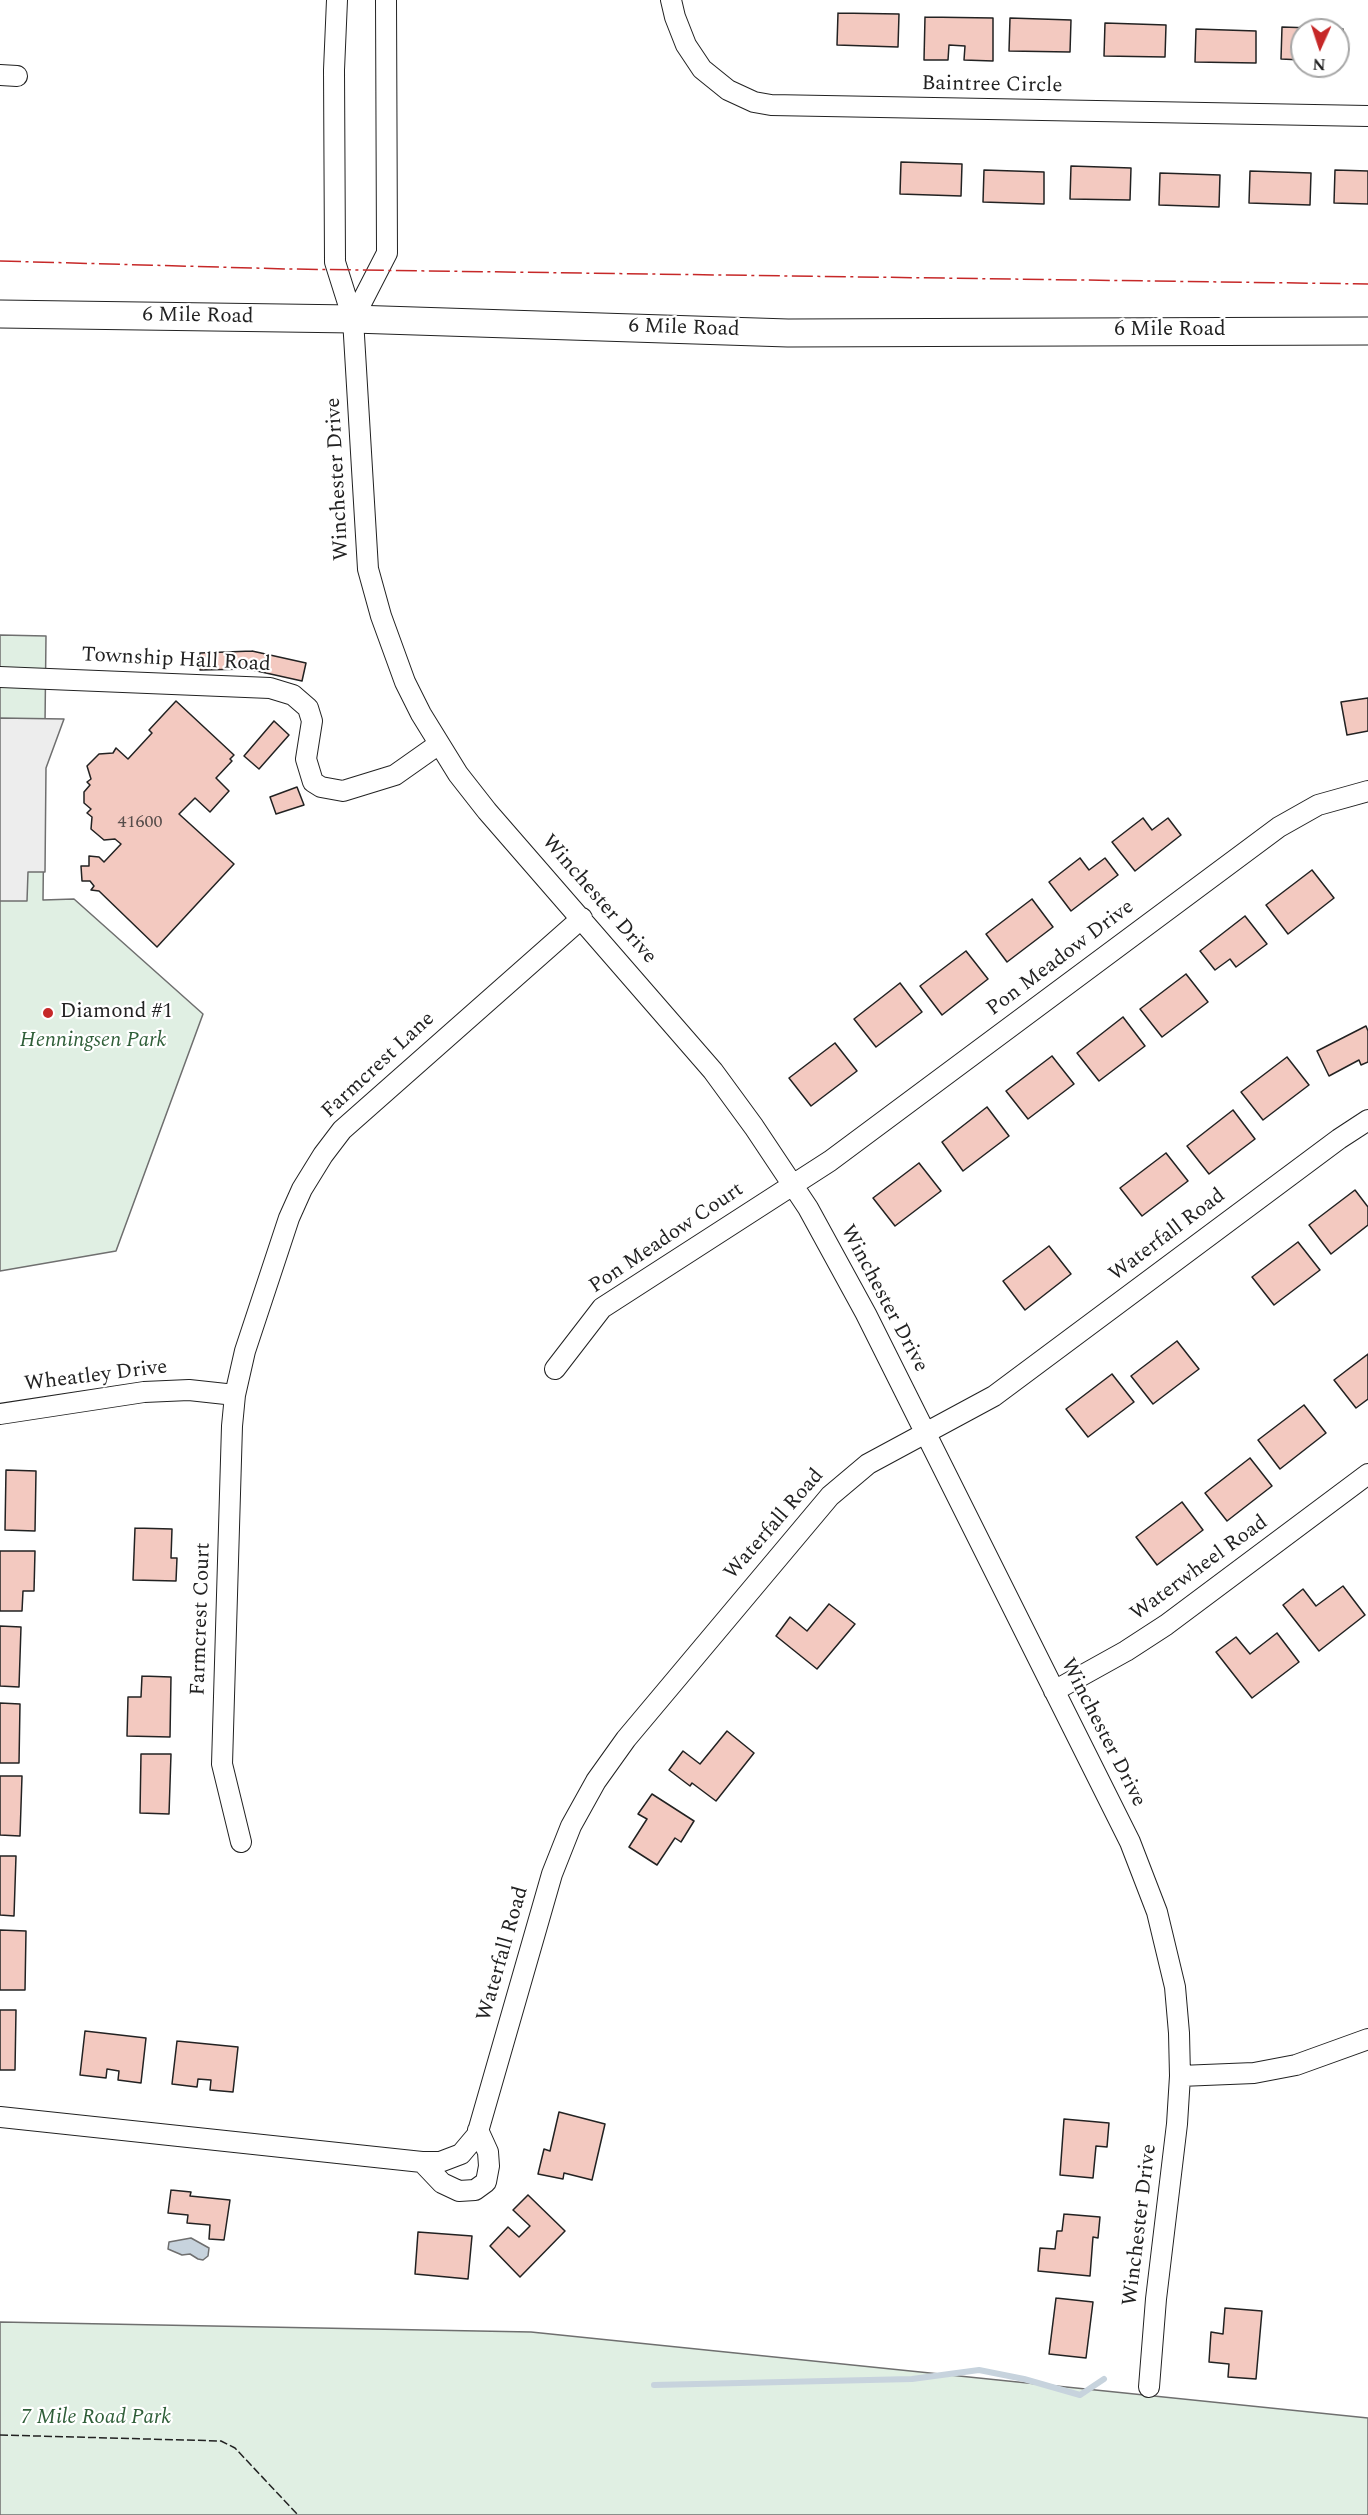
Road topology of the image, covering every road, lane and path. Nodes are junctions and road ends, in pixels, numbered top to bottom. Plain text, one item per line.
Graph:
1 (337, 0) edge
2 (386, 0) edge
3 (671, 0) edge
4 (1368, 116) edge
5 (0, 314) edge
6 (353, 319) junction
7 (1368, 331) edge
8 (0, 677) edge
9 (439, 744) junction
10 (1368, 791) edge
11 (582, 918) junction
12 (1368, 1120) edge
13 (792, 1185) junction
14 (555, 1370) dead end
15 (235, 1395) junction
16 (0, 1414) edge
17 (925, 1433) junction
18 (1368, 1474) edge
19 (1054, 1691) junction
20 (241, 1842) dead end
21 (1368, 2039) edge
22 (1180, 2076) junction
23 (0, 2117) edge
24 (478, 2130) junction
25 (422, 2162) junction
26 (1149, 2387) dead end

1 - 6 street, Winchester Drive
2 - 6 street
3 - 4 street, Baintree Circle
5 - 6 street, 6 Mile Road
6 - 7 street, 6 Mile Road
6 - 9 street, Winchester Drive
8 - 9 street, Township Hall Road
9 - 11 street, Winchester Drive
10 - 13 street, Pon Meadow Drive
11 - 13 street, Winchester Drive
11 - 15 street, Farmcrest Lane
12 - 17 street, Waterfall Road
13 - 14 street, Pon Meadow Court
13 - 17 street, Winchester Drive
15 - 16 street, Wheatley Drive
15 - 20 street, Farmcrest Court
17 - 19 street, Winchester Drive
17 - 24 street, Waterfall Road
18 - 19 street, Waterwheel Road
19 - 22 street, Winchester Drive
21 - 22 street
22 - 26 street, Winchester Drive
23 - 25 street, Waterfall Road
24 - 25 street, Waterfall Road
24 - 25 street

